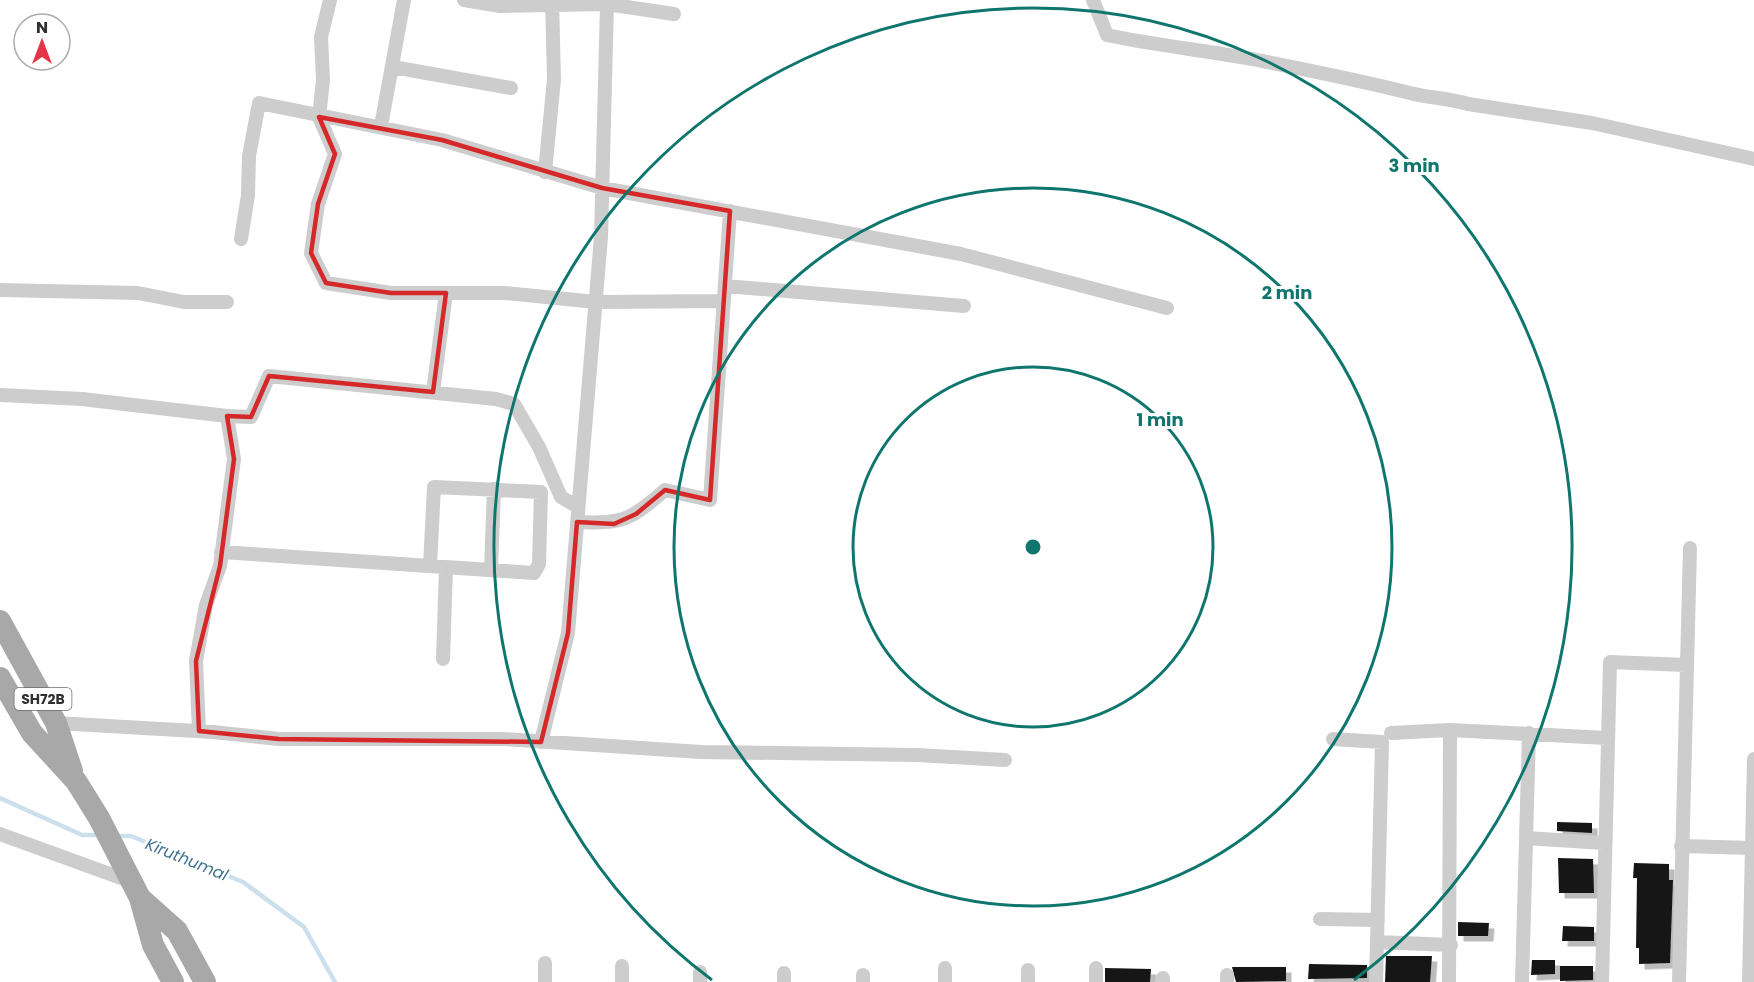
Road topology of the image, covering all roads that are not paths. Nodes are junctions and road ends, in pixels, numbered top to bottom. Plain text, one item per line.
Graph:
1 (330, 0) edge
2 (404, 0) edge
3 (464, 0) edge
4 (1093, 0) edge
5 (552, 3) edge
6 (607, 4) junction
7 (674, 14) dead end
8 (393, 67) junction
9 (512, 88) dead end
10 (319, 117) junction
11 (381, 126) junction
12 (1754, 159) edge
13 (545, 172) junction
14 (602, 188) junction
15 (730, 211) junction
16 (240, 239) dead end
17 (725, 286) junction
18 (0, 290) edge
19 (446, 293) junction
20 (724, 301) junction
21 (227, 302) dead end
22 (596, 302) junction
23 (964, 306) dead end
24 (1167, 308) dead end
25 (433, 392) junction
26 (0, 395) edge
27 (227, 416) junction
28 (494, 489) junction
29 (578, 507) junction
30 (577, 522) junction
31 (1690, 548) dead end
32 (221, 552) junction
33 (430, 566) junction
34 (446, 567) junction
35 (490, 570) junction
36 (0, 621) edge
37 (443, 659) dead end
38 (1686, 665) junction
39 (0, 678) edge
40 (56, 723) junction
41 (1450, 730) junction
42 (199, 731) junction
43 (1391, 733) dead end
44 (1529, 733) junction
45 (1607, 738) junction
46 (1333, 740) dead end
47 (541, 742) junction
48 (1754, 759) edge
49 (1005, 760) dead end
50 (76, 782) junction
51 (0, 834) edge
52 (1526, 838) junction
53 (1604, 843) junction
54 (1681, 846) junction
55 (1752, 848) junction
56 (136, 890) junction
57 (1320, 919) dead end
58 (1378, 920) junction
59 (1377, 942) junction
60 (1451, 945) junction
61 (545, 963) dead end
62 (622, 966) dead end
63 (173, 982) edge
64 (205, 982) edge
65 (545, 982) edge
66 (622, 982) edge
67 (1376, 982) edge
68 (1449, 982) edge
69 (1522, 982) edge
70 (1602, 982) edge
71 (1679, 982) edge
72 (1749, 982) edge

1 - 10 street
2 - 8 street
3 - 5 street
4 - 12 street
5 - 6 street
5 - 13 street
6 - 7 street
6 - 14 street
8 - 9 street
8 - 11 street
10 - 11 street
10 - 16 street
10 - 19 street
11 - 13 street
13 - 14 street
14 - 15 street
14 - 22 street
15 - 17 street
15 - 24 street
17 - 20 street
17 - 23 street
18 - 21 street
19 - 22 street
19 - 25 street
20 - 22 street
20 - 30 street
22 - 29 street
25 - 27 street
25 - 29 street
26 - 27 street
27 - 32 street
28 - 33 street
28 - 35 street
28 - 35 street
29 - 30 street
30 - 47 street
31 - 38 street
32 - 33 street
32 - 42 street
33 - 34 street
34 - 35 street
34 - 37 street
36 - 40 main road, SH72B
38 - 45 street
38 - 54 street
39 - 50 main road, SH72B
40 - 42 street
40 - 50 main road, SH72B
41 - 43 street
41 - 44 street
41 - 60 street
42 - 47 street
44 - 45 street
44 - 52 street
45 - 53 street
46 - 58 street
47 - 49 street
48 - 55 street
50 - 56 main road, SH72B
51 - 56 street
52 - 53 street
52 - 69 street
53 - 70 street
54 - 55 street
54 - 71 street
55 - 72 street
56 - 63 main road, SH72B
56 - 64 main road, SH72B
57 - 58 street
58 - 59 street
59 - 60 street
59 - 67 street
60 - 68 street
61 - 65 street
62 - 66 street

